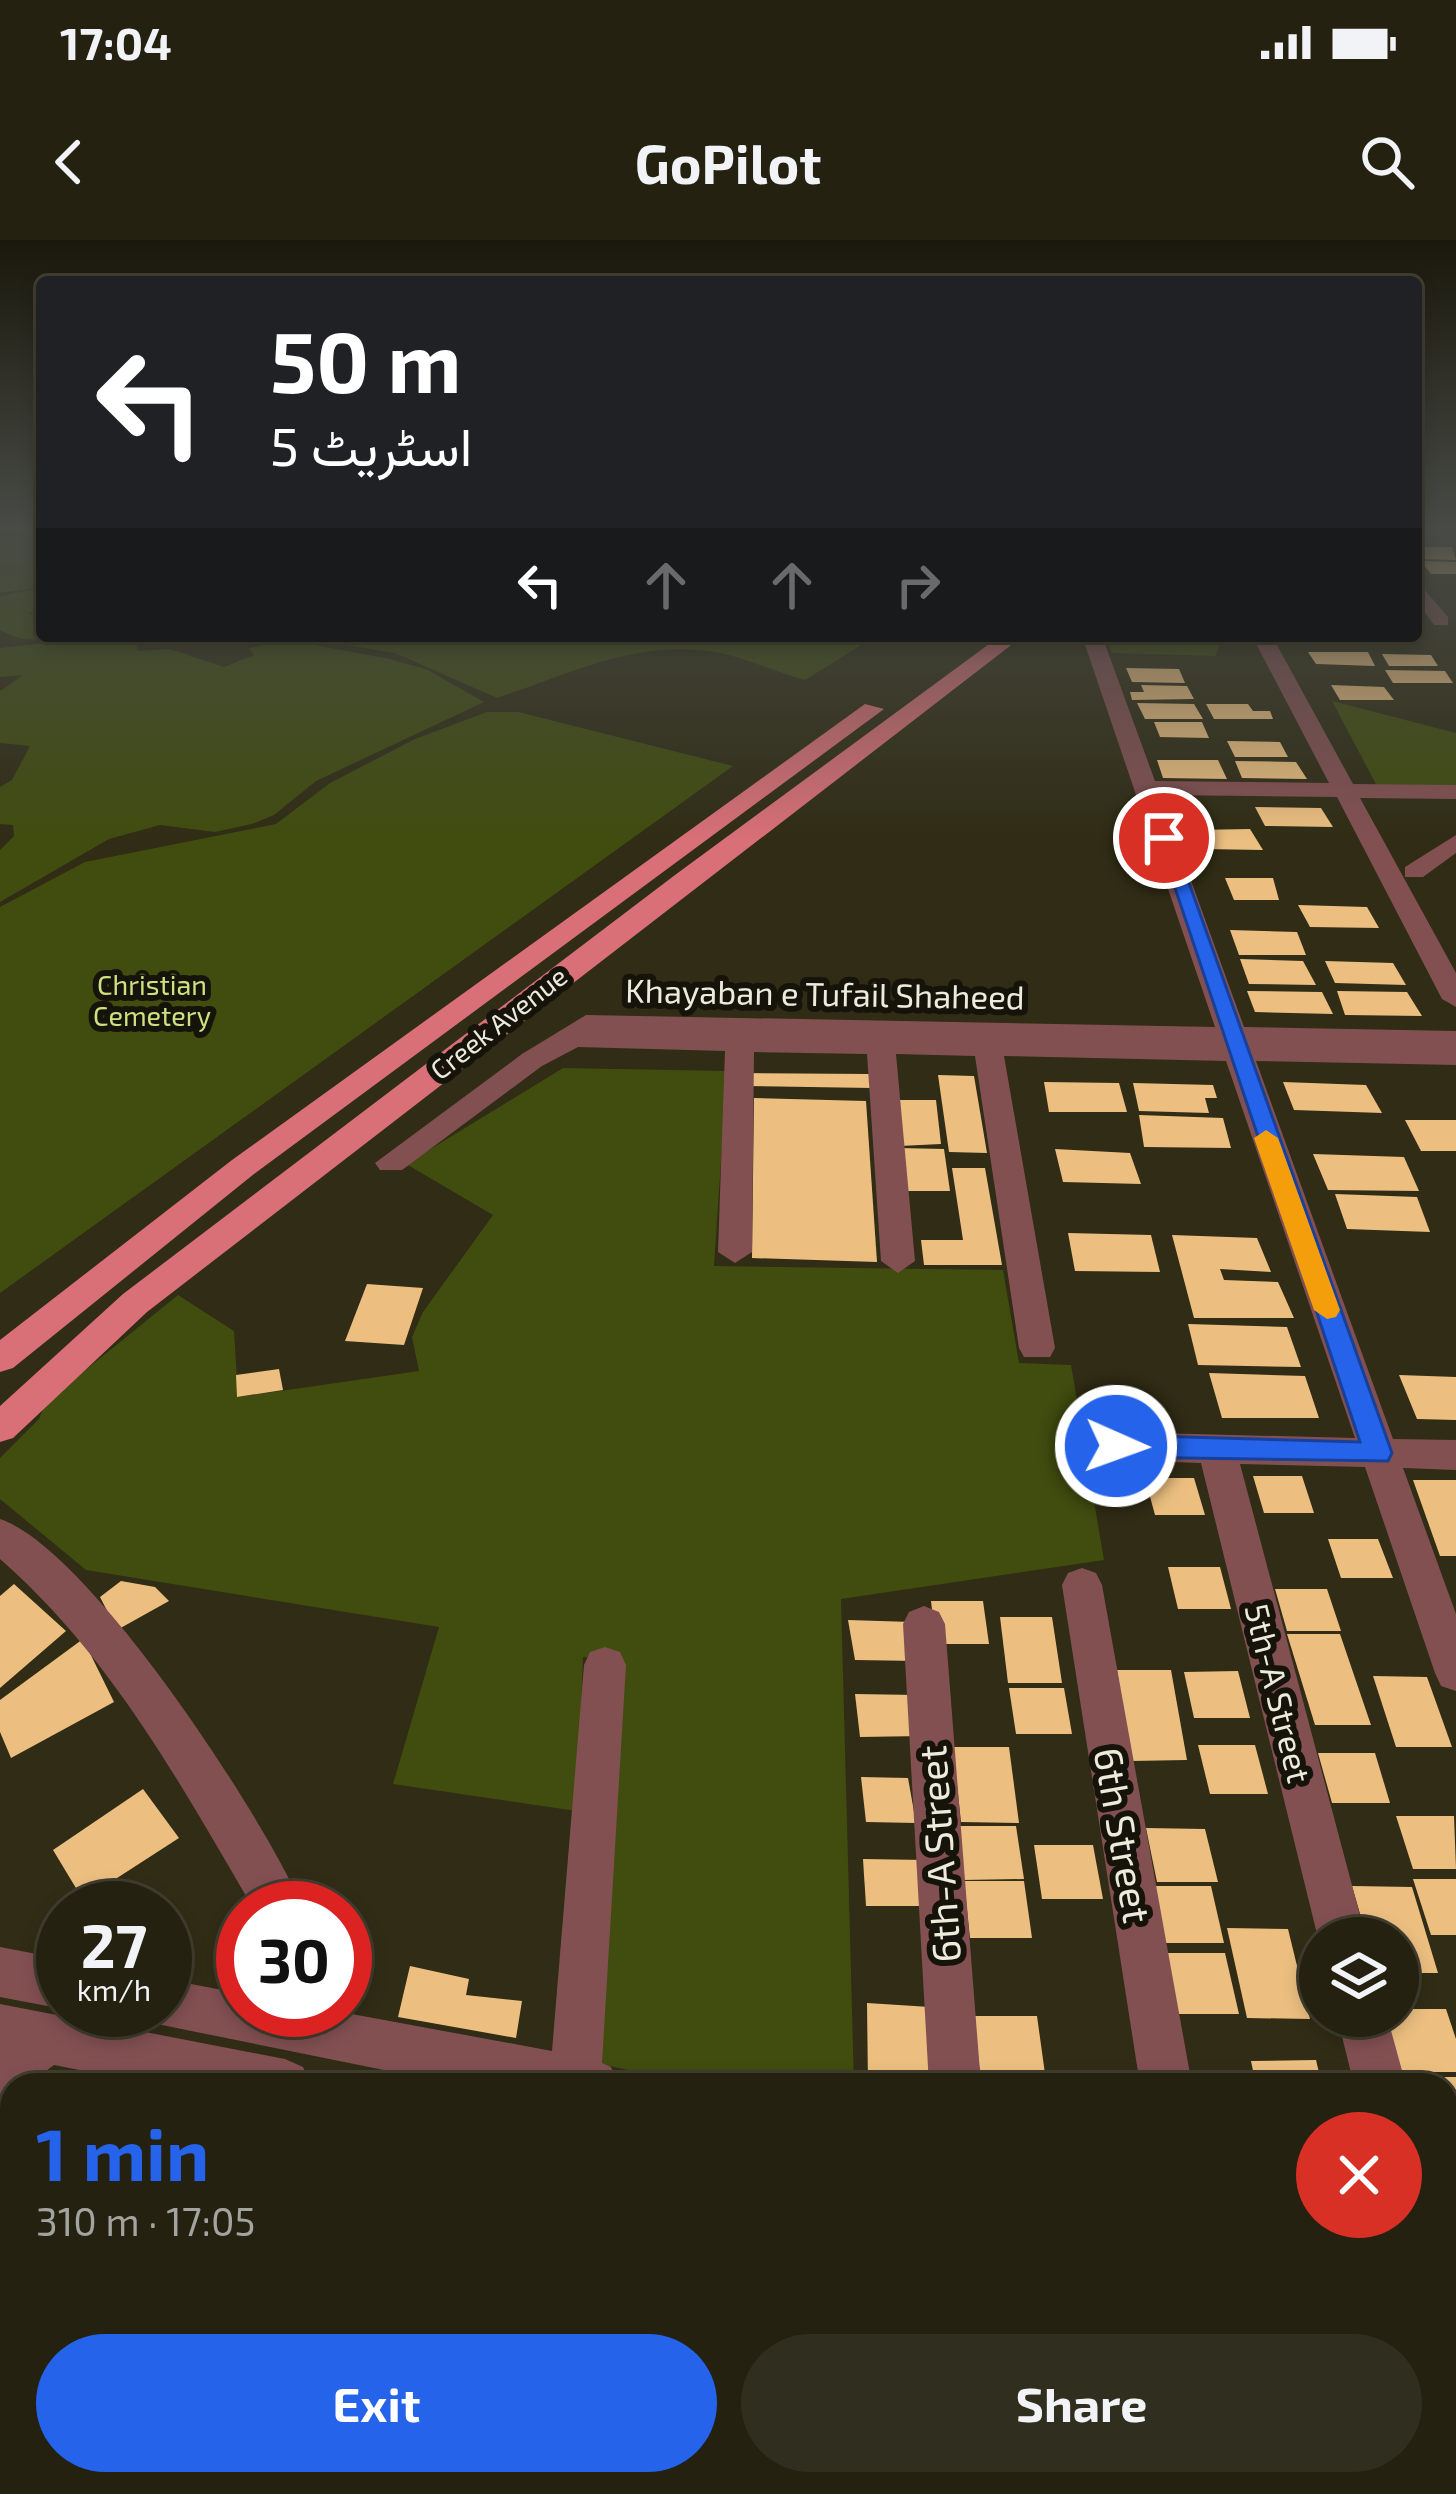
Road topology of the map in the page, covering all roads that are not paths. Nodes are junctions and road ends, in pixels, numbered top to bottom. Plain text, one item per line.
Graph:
1 (965, 642) edge
2 (1005, 642) edge
3 (1094, 642) edge
4 (1266, 642) edge
5 (1286, 642) edge
6 (1456, 791) edge
7 (1149, 793) junction
8 (1360, 796) junction
9 (1456, 802) edge
10 (1456, 842) edge
11 (1414, 872) junction
12 (1456, 949) edge
13 (1456, 999) edge
14 (577, 1036) junction
15 (1456, 1040) edge
16 (740, 1044) junction
17 (1233, 1045) junction
18 (881, 1046) junction
19 (988, 1049) junction
20 (1456, 1057) edge
21 (391, 1163) dead end
22 (736, 1252) dead end
23 (898, 1261) dead end
24 (1037, 1348) dead end
25 (0, 1359) edge
26 (0, 1428) edge
27 (1116, 1446) dead end
28 (1217, 1449) junction
29 (1378, 1453) junction
30 (1456, 1455) edge
31 (0, 1535) edge
32 (1082, 1585) dead end
33 (924, 1624) dead end
34 (605, 1665) dead end
35 (1456, 1673) edge
36 (262, 1881) edge
37 (1337, 1917) edge
38 (0, 1972) edge
39 (36, 1979) edge
40 (24, 2033) edge
41 (372, 2033) edge
42 (1367, 2037) edge
43 (0, 2073) edge
44 (225, 2073) edge
45 (539, 2073) edge
46 (585, 2073) edge
47 (955, 2073) edge
48 (1164, 2073) edge
49 (1377, 2073) edge

1 - 25 main road, Creek Avenue
2 - 26 main road, Creek Avenue
3 - 7 street
4 - 8 street
5 - 8 street
6 - 8 street
7 - 8 street
7 - 17 street
8 - 9 street
8 - 11 street
8 - 13 street
10 - 11 street
11 - 12 street
14 - 16 street, Khayaban e Tufail Shaheed
14 - 17 street, Khayaban e Tufail Shaheed
14 - 21 street
15 - 17 street, Khayaban e Tufail Shaheed
16 - 18 street, Khayaban e Tufail Shaheed
16 - 22 street
17 - 19 street, Khayaban e Tufail Shaheed
17 - 20 street, Khayaban e Tufail Shaheed
17 - 29 street
18 - 19 street, Khayaban e Tufail Shaheed
18 - 23 street
19 - 24 street
27 - 28 street
28 - 29 street
28 - 37 street, 5th-A Street
29 - 30 street
29 - 35 street
31 - 36 street
32 - 48 street, 6th Street
33 - 47 street, 6th-A Street
34 - 46 street
38 - 39 street
40 - 43 street
40 - 44 street
41 - 45 street
42 - 49 street

